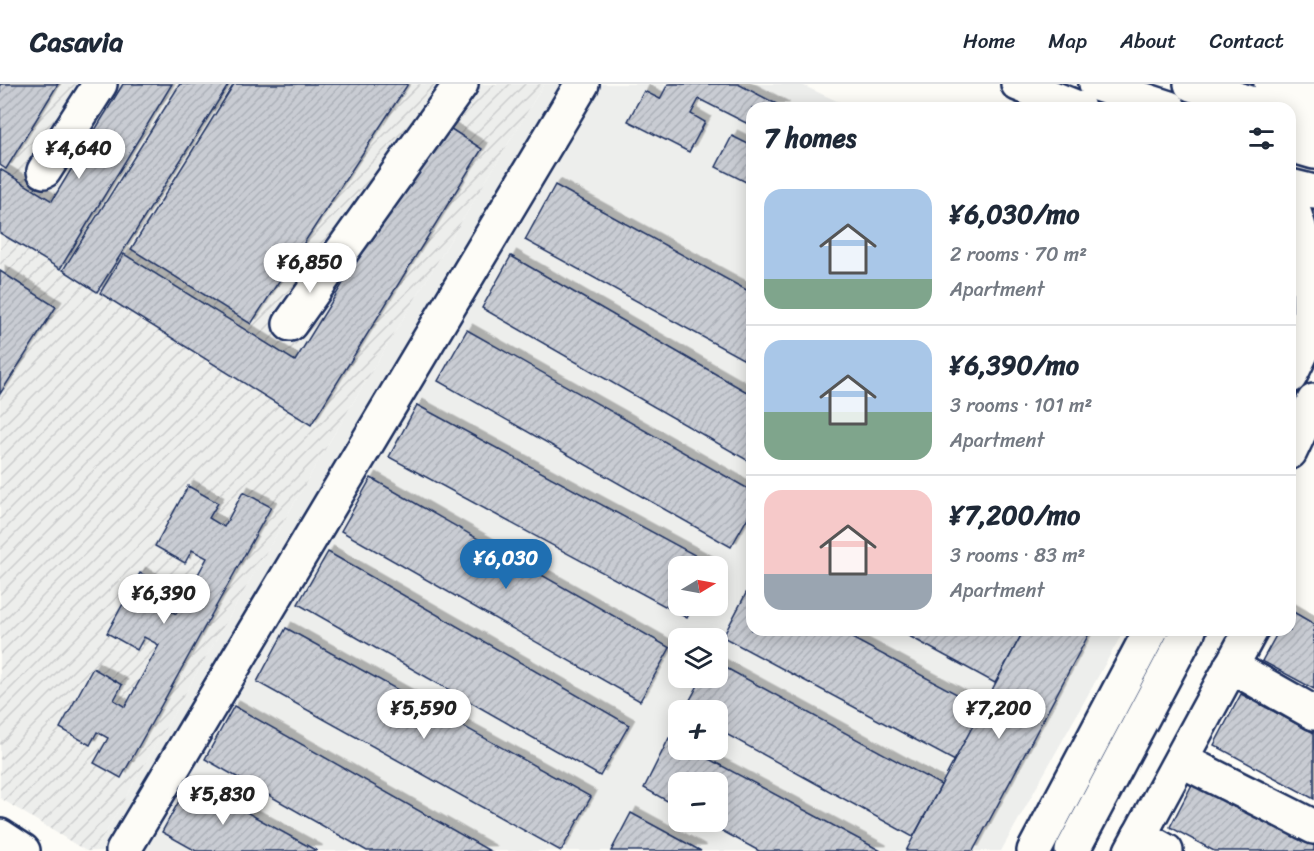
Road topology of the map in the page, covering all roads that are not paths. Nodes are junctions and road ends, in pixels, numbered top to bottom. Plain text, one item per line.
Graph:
1 (100, 84) edge
2 (461, 84) edge
3 (582, 84) edge
4 (1018, 84) edge
5 (1096, 84) edge
6 (1191, 84) edge
7 (1271, 84) edge
8 (1314, 98) edge
9 (1063, 102) edge
10 (1151, 102) edge
11 (1247, 102) edge
12 (1296, 118) edge
13 (1314, 123) edge
14 (1296, 147) edge
15 (1314, 152) edge
16 (44, 171) dead end
17 (1296, 188) edge
18 (1314, 192) edge
19 (1296, 218) edge
20 (290, 324) dead end
21 (1311, 333) edge
22 (1296, 364) edge
23 (1314, 401) edge
24 (1296, 439) edge
25 (1148, 636) edge
26 (1186, 636) edge
27 (1248, 636) edge
28 (1232, 666) junction
29 (1314, 713) edge
30 (1181, 760) junction
31 (1314, 827) edge
32 (0, 836) edge
33 (1146, 846) edge
34 (23, 851) edge
35 (123, 851) edge
36 (1034, 851) edge
37 (1072, 851) edge

1 - 16 main road
2 - 20 main road
3 - 35 main road
4 - 9 main road
5 - 10 main road
6 - 11 main road
7 - 8 main road
12 - 13 main road
14 - 15 main road
17 - 18 main road
19 - 21 main road
21 - 22 main road
23 - 24 main road
25 - 36 main road
26 - 37 main road
27 - 28 main road
28 - 29 main road
28 - 30 main road
30 - 31 main road
30 - 33 main road
32 - 34 main road

